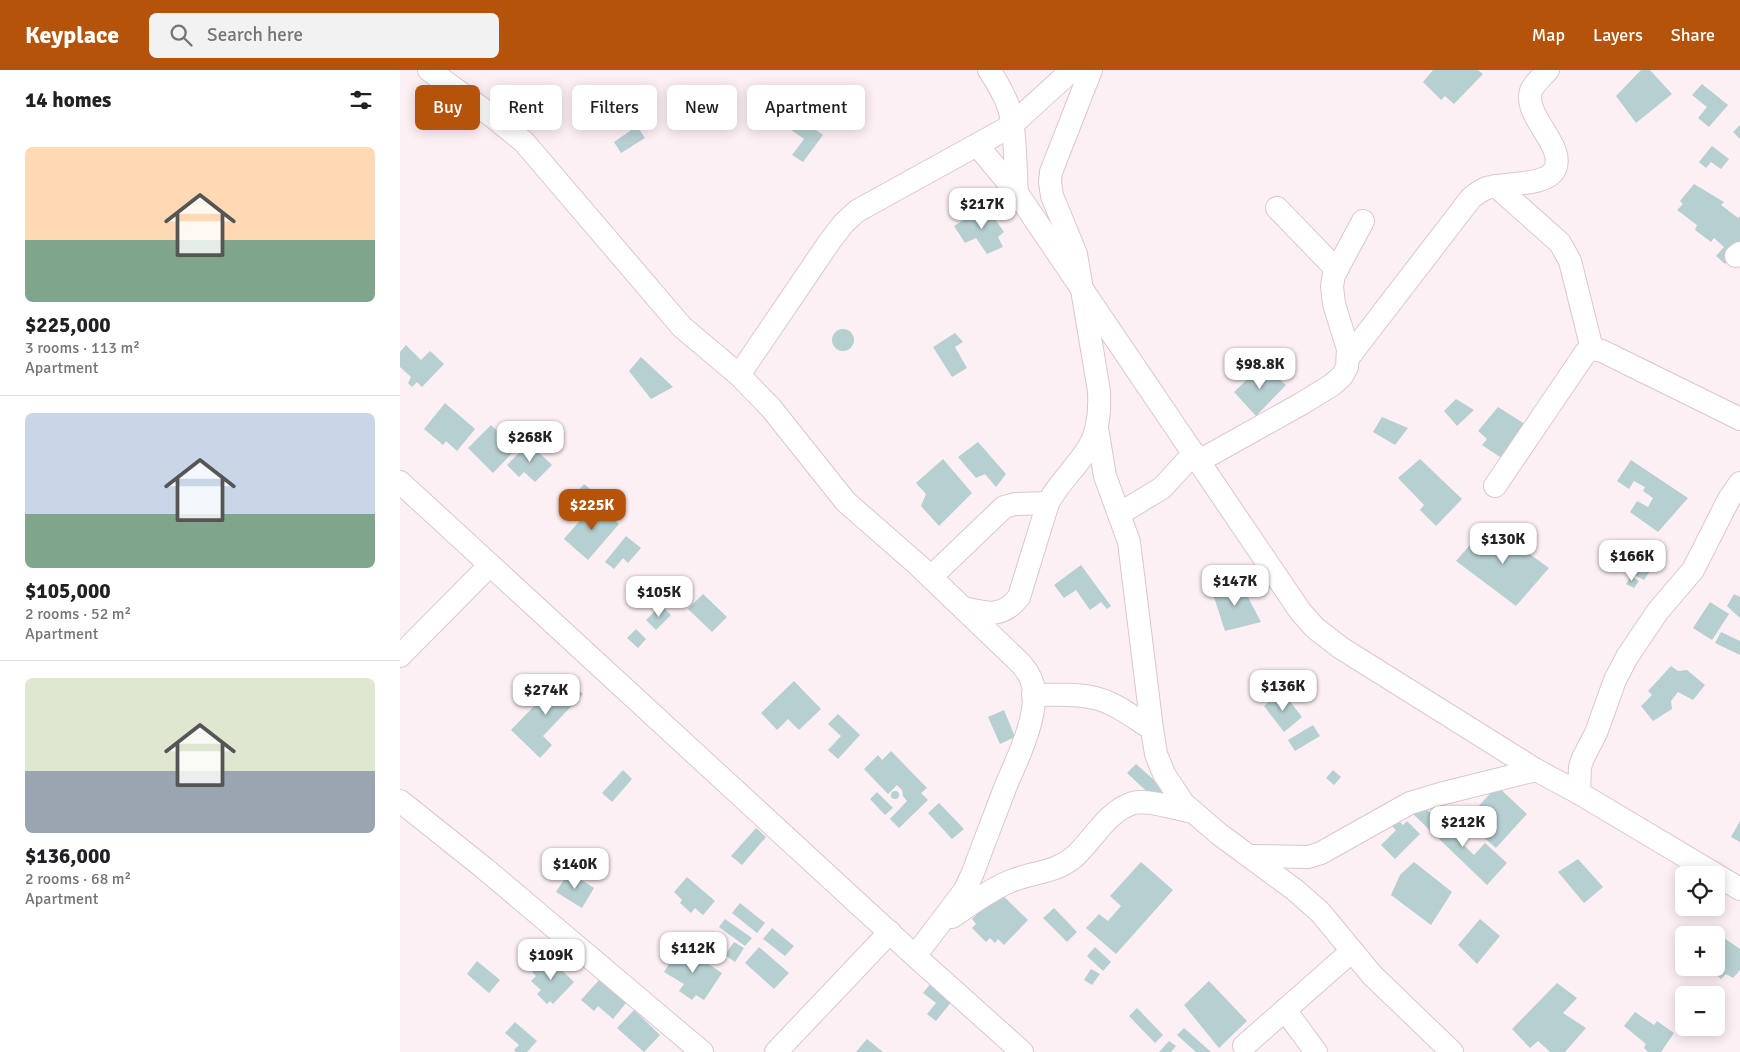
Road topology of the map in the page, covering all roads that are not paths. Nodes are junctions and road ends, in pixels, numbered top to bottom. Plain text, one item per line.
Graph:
1 (429, 70) edge
2 (989, 70) edge
3 (1072, 70) edge
4 (1091, 70) edge
5 (1548, 70) edge
6 (1012, 124) junction
7 (977, 145) junction
8 (1496, 186) junction
9 (1017, 193) junction
10 (1277, 208) dead end
11 (1363, 221) dead end
12 (1336, 270) junction
13 (1082, 289) junction
14 (1592, 350) junction
15 (1348, 358) junction
16 (739, 375) junction
17 (1740, 419) edge
18 (1097, 428) junction
19 (1196, 457) junction
20 (400, 482) edge
21 (1740, 483) edge
22 (1495, 486) dead end
23 (1048, 503) junction
24 (1119, 514) junction
25 (490, 565) junction
26 (931, 577) junction
27 (963, 608) junction
28 (400, 656) edge
29 (1033, 695) junction
30 (1152, 729) junction
31 (1536, 770) junction
32 (1579, 793) junction
33 (400, 801) edge
34 (1193, 812) junction
35 (1319, 854) junction
36 (1251, 856) junction
37 (1740, 889) edge
38 (1295, 890) junction
39 (937, 928) junction
40 (890, 932) junction
41 (1352, 951) junction
42 (915, 956) junction
43 (1285, 1010) junction
44 (1244, 1046) dead end
45 (702, 1052) edge
46 (776, 1052) edge
47 (1022, 1052) edge
48 (1316, 1052) edge
49 (1452, 1052) edge

1 - 16 street
2 - 6 street
3 - 6 street
4 - 13 street
5 - 8 street
6 - 7 street
6 - 9 street
7 - 9 street
7 - 16 street
8 - 14 street
8 - 15 street
9 - 13 street
10 - 12 street
11 - 12 street
12 - 15 street
13 - 18 street
13 - 19 street
14 - 17 street
14 - 22 street
15 - 19 street
16 - 26 street
18 - 23 street
18 - 24 street
19 - 24 street
19 - 31 street
20 - 25 street
21 - 32 street
23 - 26 street
23 - 27 street
24 - 30 street
25 - 28 street
25 - 40 street
26 - 27 street
27 - 29 street
29 - 30 street
29 - 39 street
30 - 34 street
31 - 32 street
31 - 35 street
32 - 37 street
33 - 45 street
34 - 36 street
34 - 39 street
35 - 36 street
35 - 38 street
36 - 38 street
38 - 41 street
39 - 42 street
40 - 42 street
40 - 46 street
41 - 43 street
41 - 49 street
42 - 47 street
43 - 44 street
43 - 48 street

